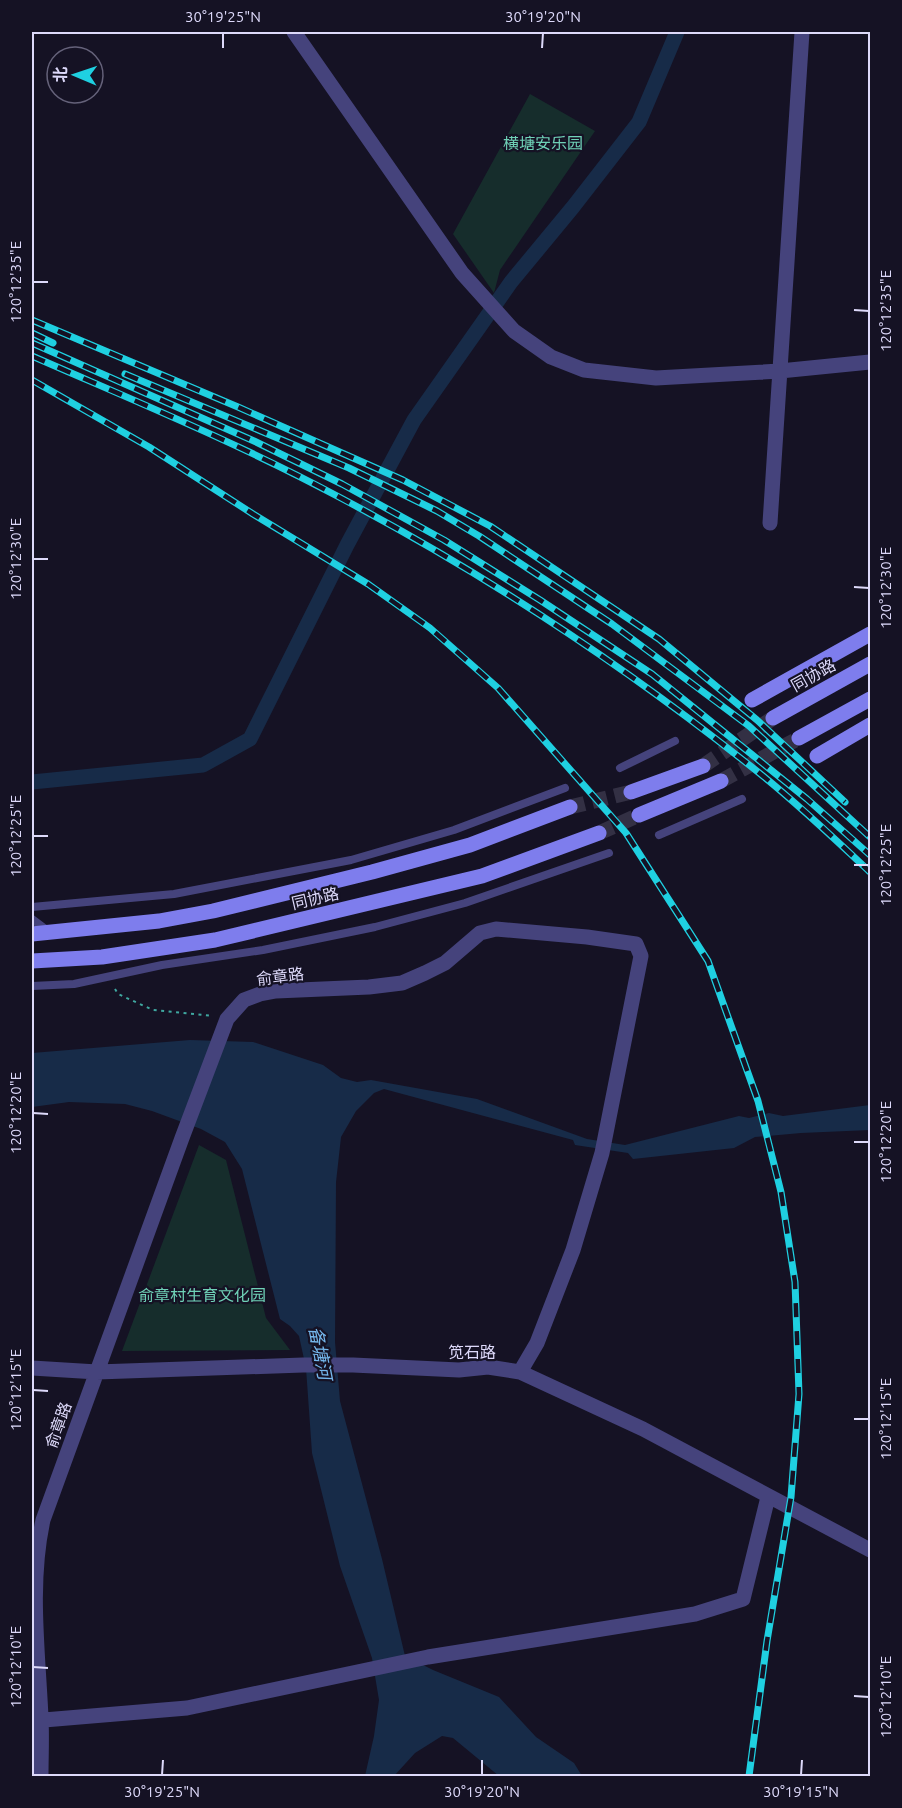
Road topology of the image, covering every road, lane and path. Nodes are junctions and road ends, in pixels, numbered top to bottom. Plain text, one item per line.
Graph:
1 (294, 32) edge
2 (802, 32) edge
3 (870, 362) edge
4 (780, 370) junction
5 (771, 522) dead end
6 (870, 634) edge
7 (870, 664) edge
8 (870, 699) edge
9 (752, 700) dead end
10 (773, 718) tunnel mouth
11 (870, 725) edge
12 (799, 738) tunnel mouth
13 (675, 741) dead end
14 (817, 756) dead end
15 (703, 766) tunnel mouth
16 (620, 768) dead end
17 (721, 781) tunnel mouth
18 (565, 788) dead end
19 (631, 792) tunnel mouth
20 (742, 799) dead end
21 (570, 807) tunnel mouth
22 (639, 815) tunnel mouth
23 (599, 833) tunnel mouth
24 (659, 835) dead end
25 (609, 853) dead end
26 (32, 908) edge
27 (32, 919) edge
28 (52, 933) junction
29 (32, 934) edge
30 (32, 962) edge
31 (32, 986) edge
32 (114, 988) dead end
33 (227, 1019) junction
34 (32, 1368) edge
35 (97, 1372) junction
36 (520, 1372) junction
37 (768, 1497) junction
38 (870, 1550) edge
39 (36, 1720) edge
40 (41, 1776) edge

1 - 4 street
2 - 4 street
3 - 4 street
4 - 5 street
6 - 9 main road
7 - 10 main road, 同协路
8 - 12 main road
11 - 14 main road
13 - 16 lane
15 - 19 main road
17 - 22 main road
18 - 26 lane
20 - 24 lane
21 - 28 main road, 同协路
23 - 30 main road, 同协路
25 - 31 lane
27 - 28 lane
28 - 29 main road, 同协路
32 - 33 path
33 - 35 street, 俞章路
33 - 36 street, 俞章路
34 - 35 street, 笕石路
35 - 36 street, 笕石路
35 - 39 street, 俞章路
36 - 37 street, 笕石路
37 - 38 street, 笕石路
37 - 39 street
39 - 40 street, 俞章路

